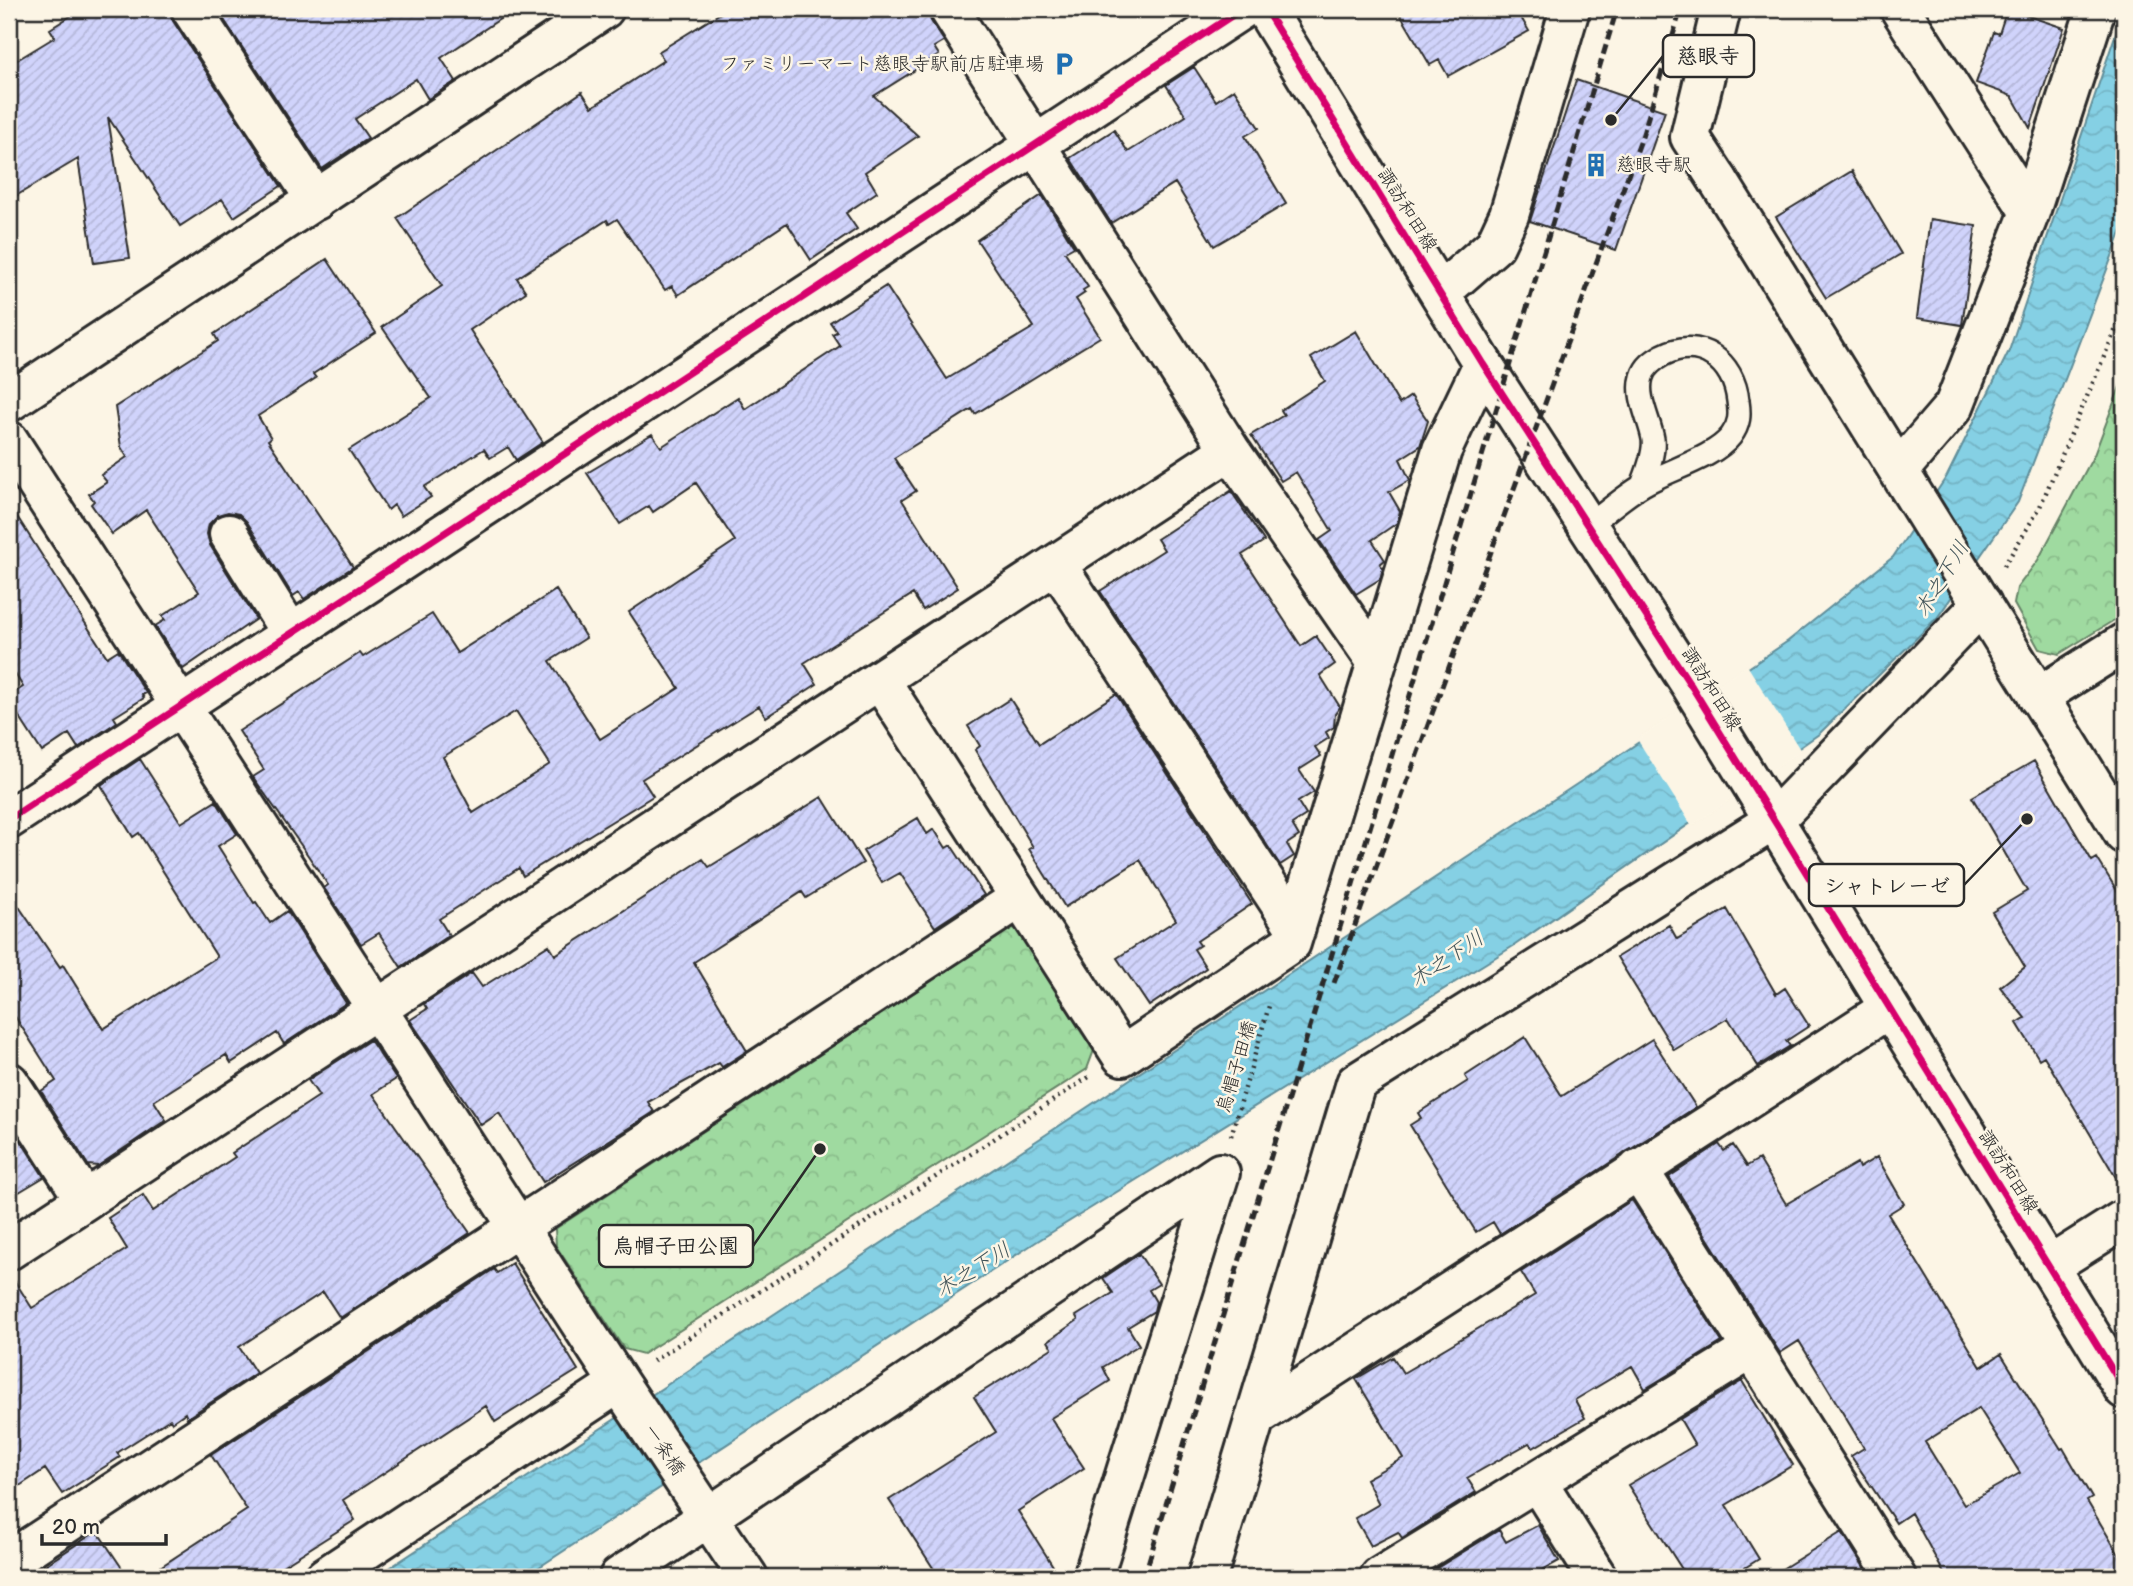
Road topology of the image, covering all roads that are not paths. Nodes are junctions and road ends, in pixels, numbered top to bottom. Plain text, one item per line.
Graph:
1 (191, 9) edge
2 (604, 9) edge
3 (949, 9) edge
4 (1242, 9) edge
5 (1265, 9) edge
6 (1570, 9) edge
7 (1721, 9) edge
8 (1900, 9) edge
9 (2096, 9) edge
10 (1035, 144) junction
11 (316, 200) junction
12 (2030, 212) junction
13 (1440, 293) junction
14 (1483, 363) junction
15 (9, 402) edge
16 (9, 441) edge
17 (1230, 450) junction
18 (1905, 480) junction
19 (1642, 485) junction
20 (1588, 526) junction
21 (229, 534) dead end
22 (1056, 564) junction
23 (1976, 594) junction
24 (291, 634) junction
25 (2124, 643) edge
26 (1376, 661) junction
27 (880, 680) junction
28 (2038, 697) junction
29 (181, 706) junction
30 (1766, 810) junction
31 (9, 819) edge
32 (2124, 834) edge
33 (1020, 898) junction
34 (1296, 928) junction
35 (377, 1009) junction
36 (1888, 1009) junction
37 (9, 1082) edge
38 (1638, 1169) junction
39 (85, 1200) junction
40 (2124, 1219) edge
41 (517, 1227) junction
42 (9, 1250) edge
43 (2048, 1267) junction
44 (1752, 1349) junction
45 (2124, 1389) edge
46 (624, 1391) junction
47 (1256, 1417) junction
48 (1537, 1481) junction
49 (704, 1510) junction
50 (9, 1561) edge
51 (325, 1577) edge
52 (619, 1577) edge
53 (748, 1577) edge
54 (1093, 1577) edge
55 (1207, 1577) edge
56 (1380, 1577) edge
57 (1597, 1577) edge
58 (1896, 1577) edge

1 - 11 street
2 - 11 street
3 - 10 street
4 - 10 street
5 - 13 street, 諏訪和田線
6 - 13 street
7 - 18 street
8 - 12 street
9 - 12 street
10 - 17 street
10 - 24 street
11 - 15 street
12 - 18 street
13 - 14 street, 諏訪和田線
14 - 20 street, 諏訪和田線
14 - 26 street
16 - 29 street, 一条橋
17 - 22 street
17 - 26 street
18 - 23 street
19 - 19 lane
19 - 20 lane
20 - 30 street, 諏訪和田線
21 - 24 street
22 - 27 street
22 - 34 street
23 - 28 street
23 - 30 street
24 - 29 street
25 - 28 street
26 - 34 street
27 - 33 street
27 - 35 street
28 - 32 street
29 - 31 street
29 - 35 street, 一条橋
30 - 36 street, 諏訪和田線
30 - 47 street
33 - 34 street
33 - 41 street
35 - 39 street
35 - 41 street, 一条橋
36 - 38 street
36 - 43 street, 諏訪和田線
37 - 39 street
38 - 44 street
38 - 47 street
39 - 42 street
40 - 43 street
41 - 46 street, 一条橋
41 - 50 street
43 - 45 street, 諏訪和田線
44 - 48 street
44 - 58 street
46 - 49 street, 一条橋
46 - 51 street
47 - 55 street
48 - 56 street
48 - 57 street
49 - 52 street
49 - 53 street, 一条橋
49 - 54 street

